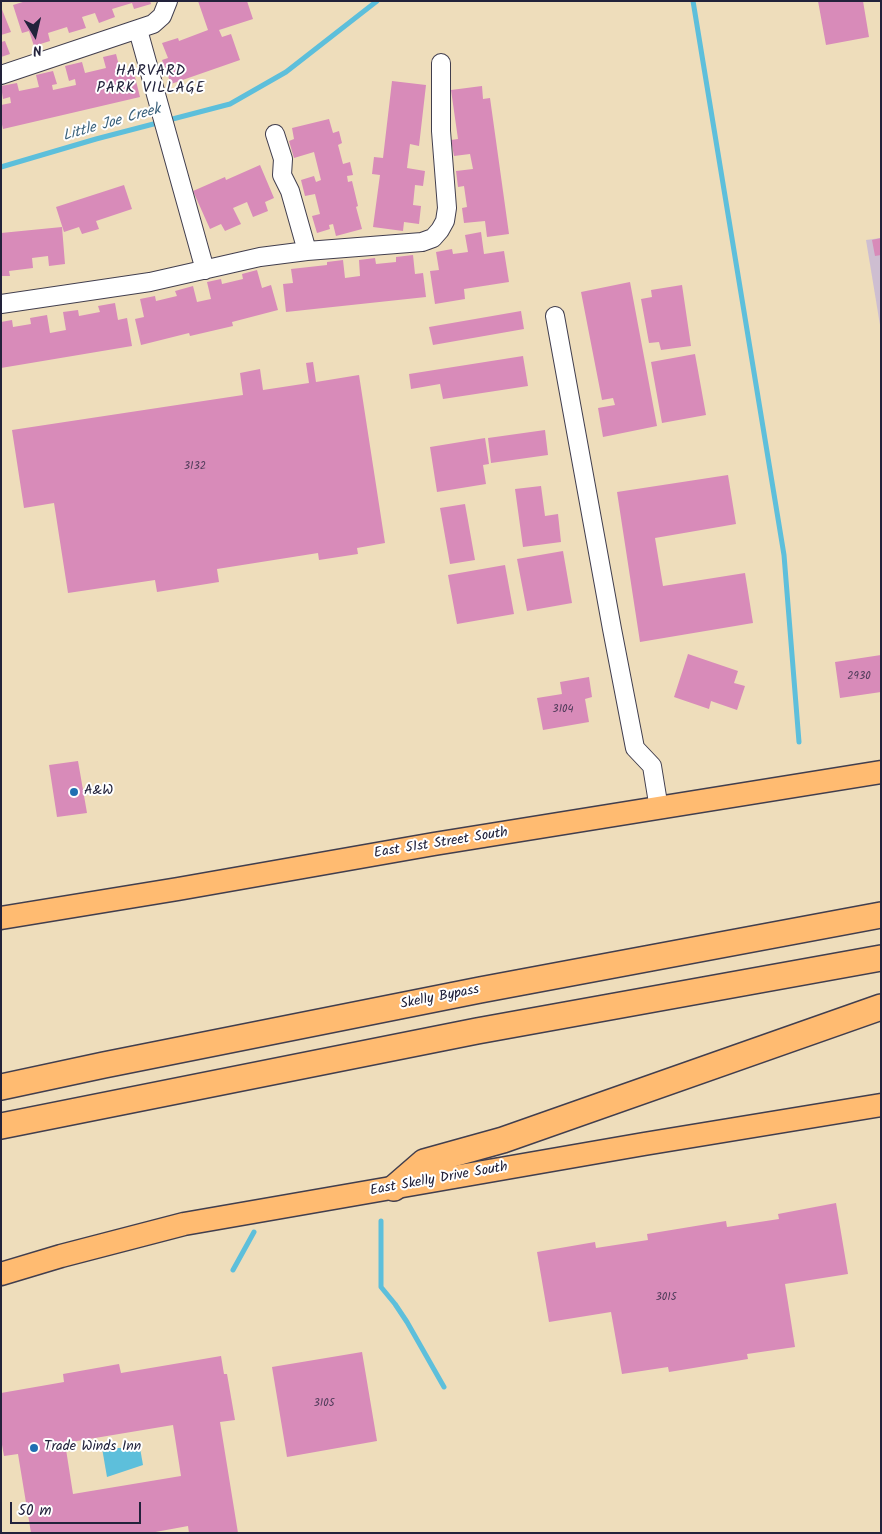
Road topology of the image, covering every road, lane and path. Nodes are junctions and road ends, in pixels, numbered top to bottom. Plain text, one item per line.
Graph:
1 (168, 1) edge
2 (138, 30) junction
3 (441, 62) dead end
4 (1, 74) edge
5 (275, 134) dead end
6 (307, 251) junction
7 (205, 270) junction
8 (1, 304) edge
9 (555, 316) dead end
10 (881, 772) edge
11 (659, 809) junction
12 (881, 915) edge
13 (1, 918) edge
14 (881, 958) edge
15 (881, 1007) edge
16 (1, 1087) edge
17 (881, 1106) edge
18 (1, 1126) edge
19 (394, 1188) junction
20 (1, 1274) edge

1 - 2 street
2 - 4 street
2 - 7 street
3 - 6 street
5 - 6 street
6 - 7 street
7 - 8 street
9 - 11 street
10 - 11 main road, East 51st Street South
11 - 13 main road, East 51st Street South
12 - 16 highway, Skelly Bypass
14 - 18 highway
15 - 19 highway
17 - 19 main road, East Skelly Drive South
19 - 20 main road, East Skelly Drive South

